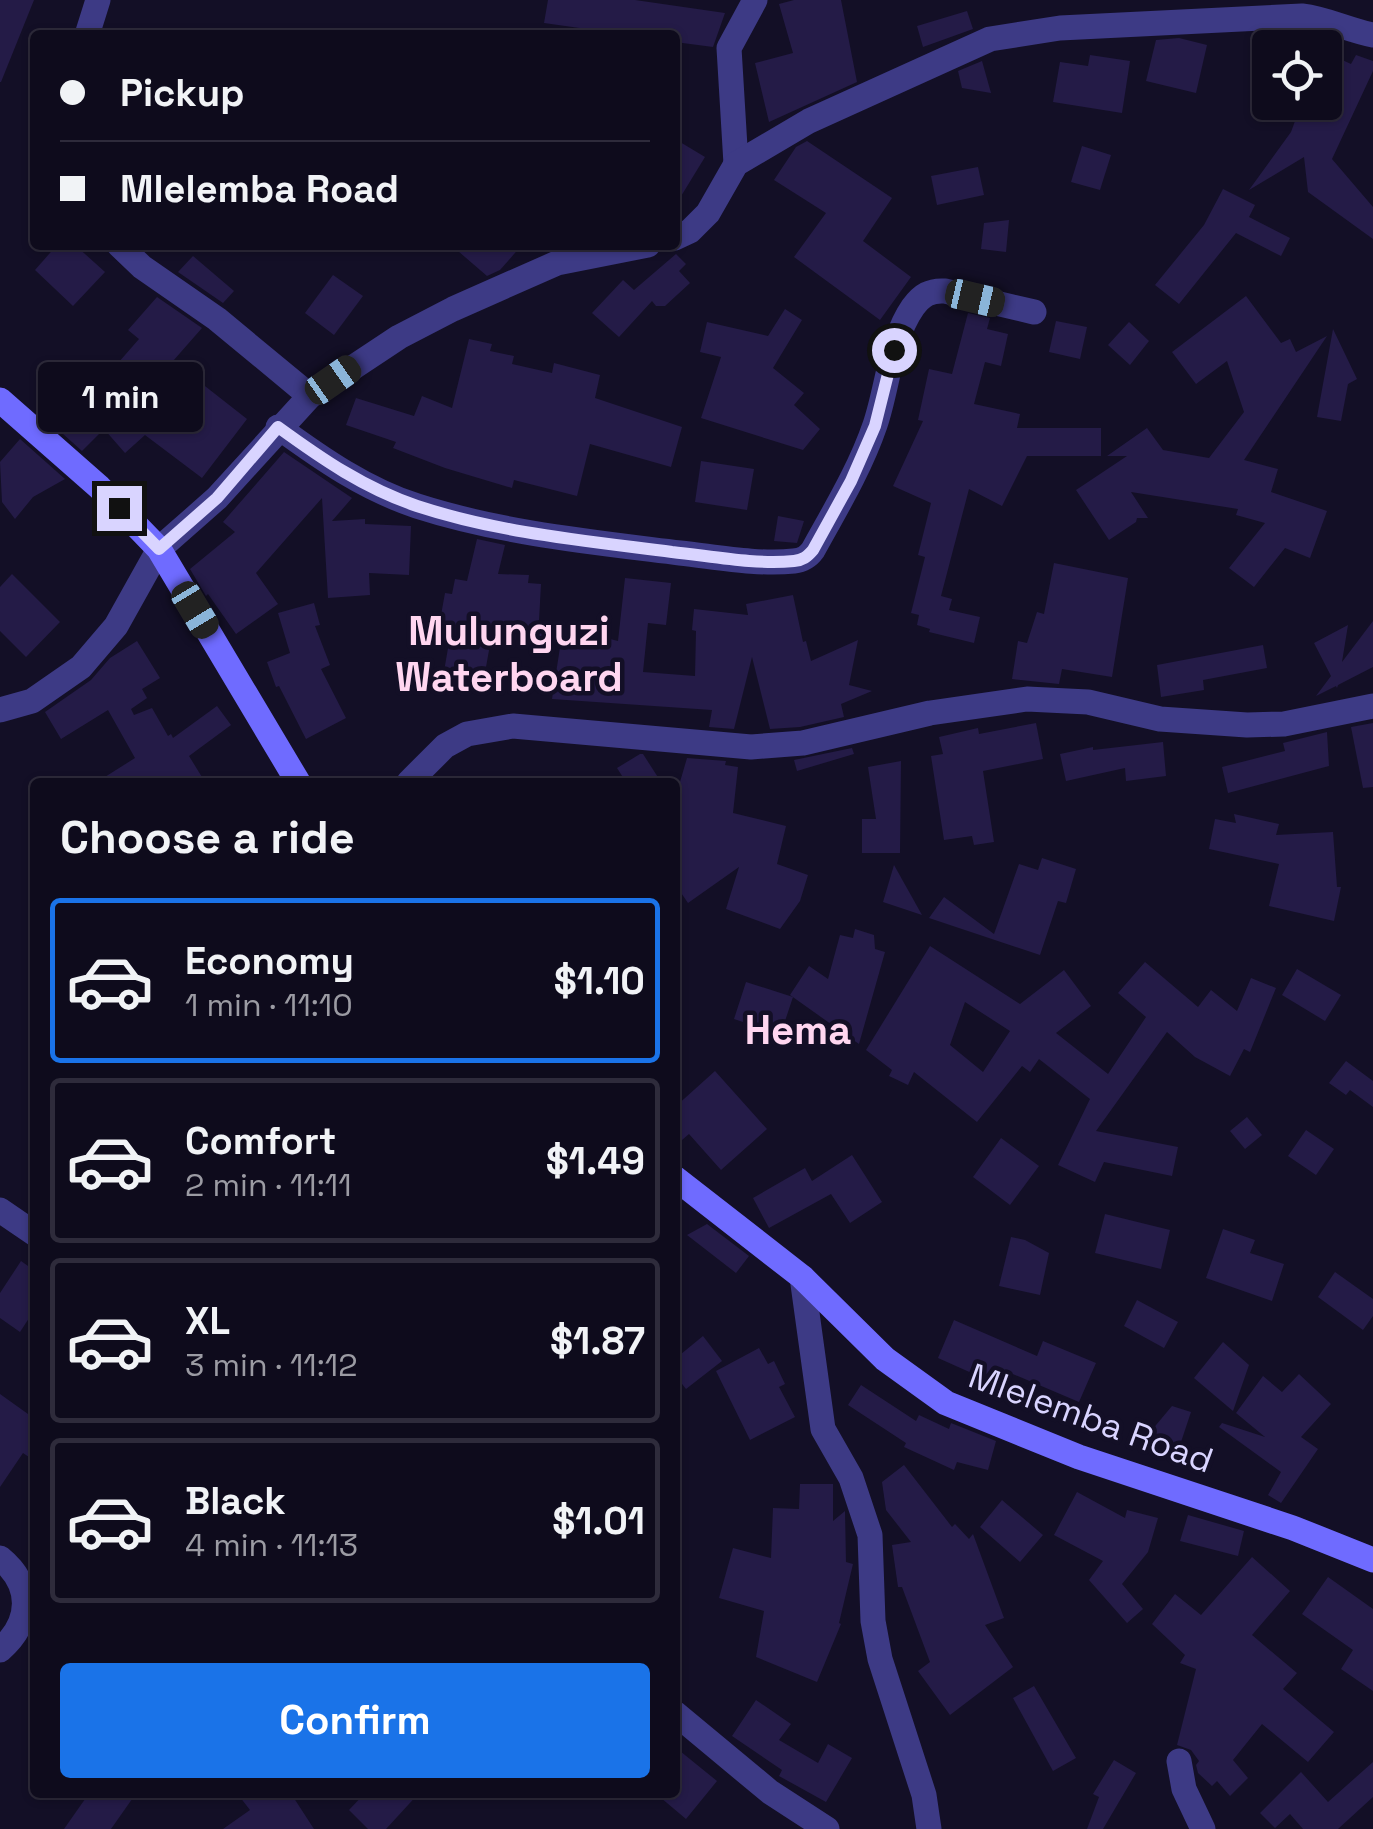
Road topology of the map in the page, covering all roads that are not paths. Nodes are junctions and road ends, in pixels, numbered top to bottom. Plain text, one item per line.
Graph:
1 (98, 0) edge
2 (755, 0) edge
3 (1305, 8) edge
4 (89, 30) edge
5 (1373, 35) edge
6 (736, 164) junction
7 (680, 236) edge
8 (125, 250) edge
9 (623, 250) edge
10 (1034, 312) dead end
11 (310, 396) junction
12 (0, 400) edge
13 (278, 427) junction
14 (159, 549) junction
15 (1373, 706) edge
16 (0, 710) edge
17 (296, 778) edge
18 (413, 778) edge
19 (680, 1182) edge
20 (0, 1210) edge
21 (30, 1231) edge
22 (802, 1276) junction
23 (0, 1558) edge
24 (1373, 1560) edge
25 (0, 1650) edge
26 (680, 1716) edge
27 (1178, 1761) dead end
28 (827, 1829) edge
29 (929, 1829) edge
30 (1203, 1829) edge

1 - 4 street
2 - 6 street
3 - 5 street
3 - 6 street
6 - 7 street
8 - 11 street
9 - 11 street
10 - 13 street
11 - 13 street
12 - 14 street
13 - 14 street
14 - 16 street
14 - 17 street
15 - 18 street
19 - 22 street, Mlelemba Road
20 - 21 street
22 - 24 street, Mlelemba Road
22 - 29 street
23 - 25 street
26 - 28 street
27 - 30 street

